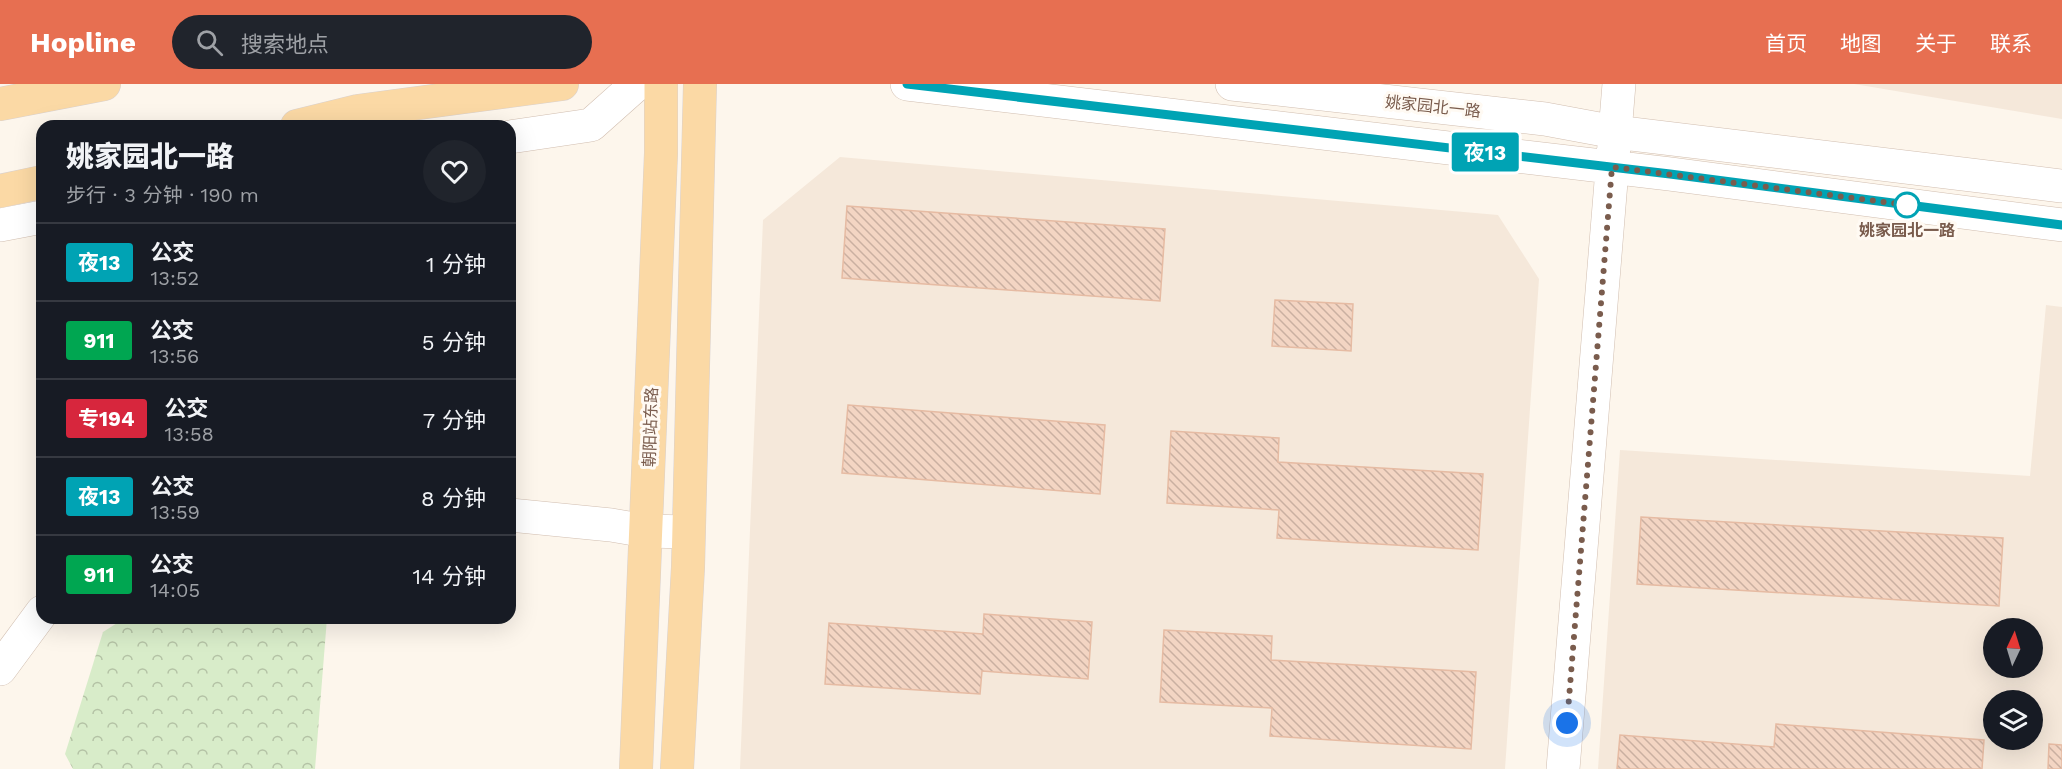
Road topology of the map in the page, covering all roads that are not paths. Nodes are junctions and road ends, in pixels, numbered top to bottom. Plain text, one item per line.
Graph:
1 (104, 84) edge
2 (562, 84) edge
3 (637, 84) edge
4 (661, 84) edge
5 (700, 84) edge
6 (907, 84) edge
7 (1232, 84) edge
8 (1619, 84) edge
9 (0, 104) edge
10 (321, 120) edge
11 (1615, 132) junction
12 (516, 136) edge
13 (1612, 167) junction
14 (36, 183) edge
15 (2062, 186) edge
16 (0, 191) edge
17 (36, 218) edge
18 (0, 225) edge
19 (2062, 225) edge
20 (516, 516) edge
21 (646, 531) junction
22 (688, 532) junction
23 (36, 620) edge
24 (0, 669) edge
25 (636, 769) edge
26 (676, 769) edge
27 (1563, 769) edge

1 - 9 main road
2 - 10 main road
3 - 12 street
4 - 21 main road, 朝阳站东路
5 - 22 main road
6 - 13 street
7 - 11 street, 姚家园北一路
8 - 11 street
11 - 13 street
11 - 15 street, 姚家园北一路
13 - 19 street
13 - 27 street
14 - 16 main road
17 - 18 street
20 - 21 street
21 - 22 street
21 - 25 main road, 朝阳站东路
22 - 26 main road
23 - 24 street

